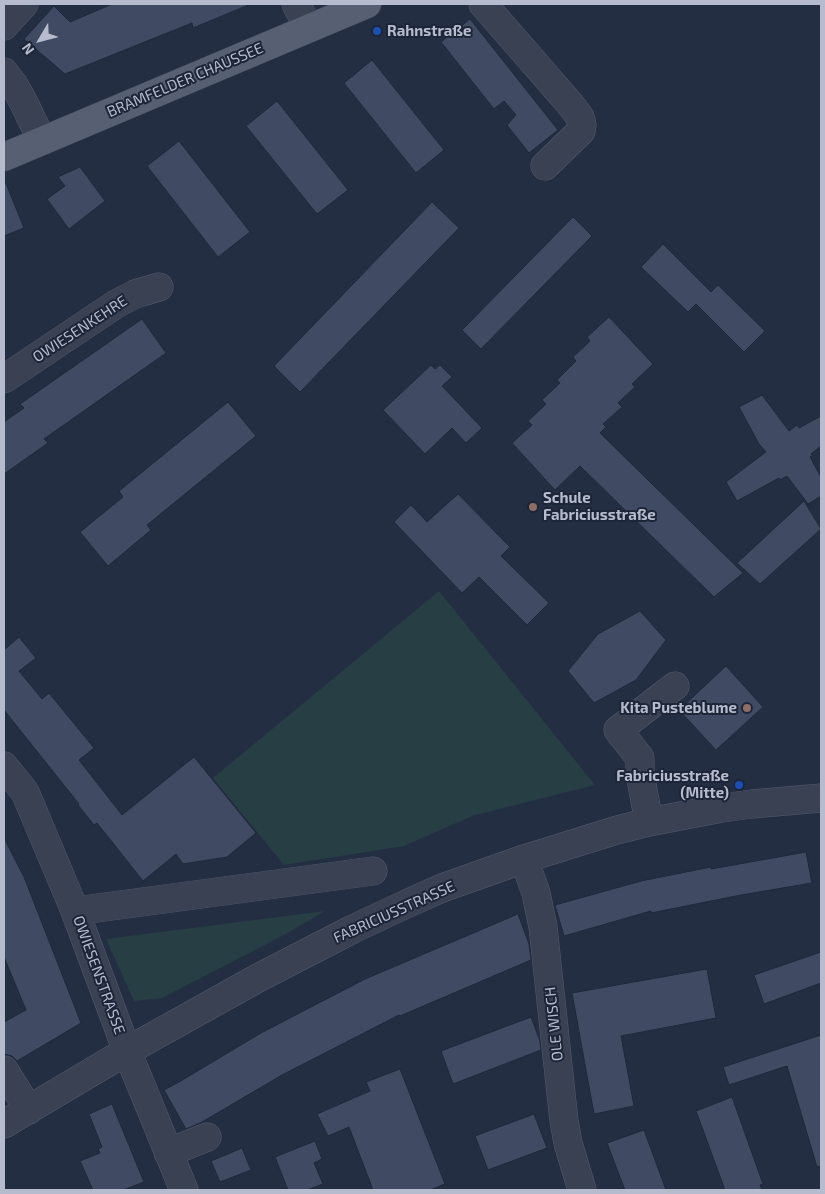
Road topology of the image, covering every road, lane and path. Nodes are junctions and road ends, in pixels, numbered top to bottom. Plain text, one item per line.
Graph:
1 (24, 4) edge
2 (296, 4) edge
3 (367, 4) edge
4 (483, 4) edge
5 (4, 26) edge
6 (309, 28) junction
7 (4, 72) edge
8 (42, 141) junction
9 (4, 157) edge
10 (544, 166) dead end
11 (159, 287) dead end
12 (4, 379) edge
13 (676, 686) dead end
14 (4, 767) edge
15 (821, 798) edge
16 (649, 822) junction
17 (524, 859) junction
18 (373, 871) dead end
19 (75, 911) junction
20 (126, 1051) junction
21 (4, 1070) edge
22 (28, 1110) junction
23 (4, 1124) edge
24 (207, 1137) dead end
25 (168, 1152) junction
26 (184, 1190) edge
27 (582, 1190) edge

1 - 5 street
2 - 6 street
3 - 6 main road, BRAMFELDER CHAUSSEE
4 - 10 street
6 - 8 main road, BRAMFELDER CHAUSSEE
7 - 8 street
8 - 9 main road, BRAMFELDER CHAUSSEE
11 - 12 street, OWIESENKEHRE
13 - 16 street
14 - 19 street, OWIESENSTRASSE
15 - 16 street, FABRICIUSSTRASSE
16 - 17 street, FABRICIUSSTRASSE
17 - 20 street, FABRICIUSSTRASSE
17 - 27 street, OLE WISCH
18 - 19 street
19 - 20 street, OWIESENSTRASSE
20 - 22 street, FABRICIUSSTRASSE
20 - 25 street, OWIESENSTRASSE
21 - 22 street
22 - 23 street, FABRICIUSSTRASSE
24 - 25 street
25 - 26 street, OWIESENSTRASSE

